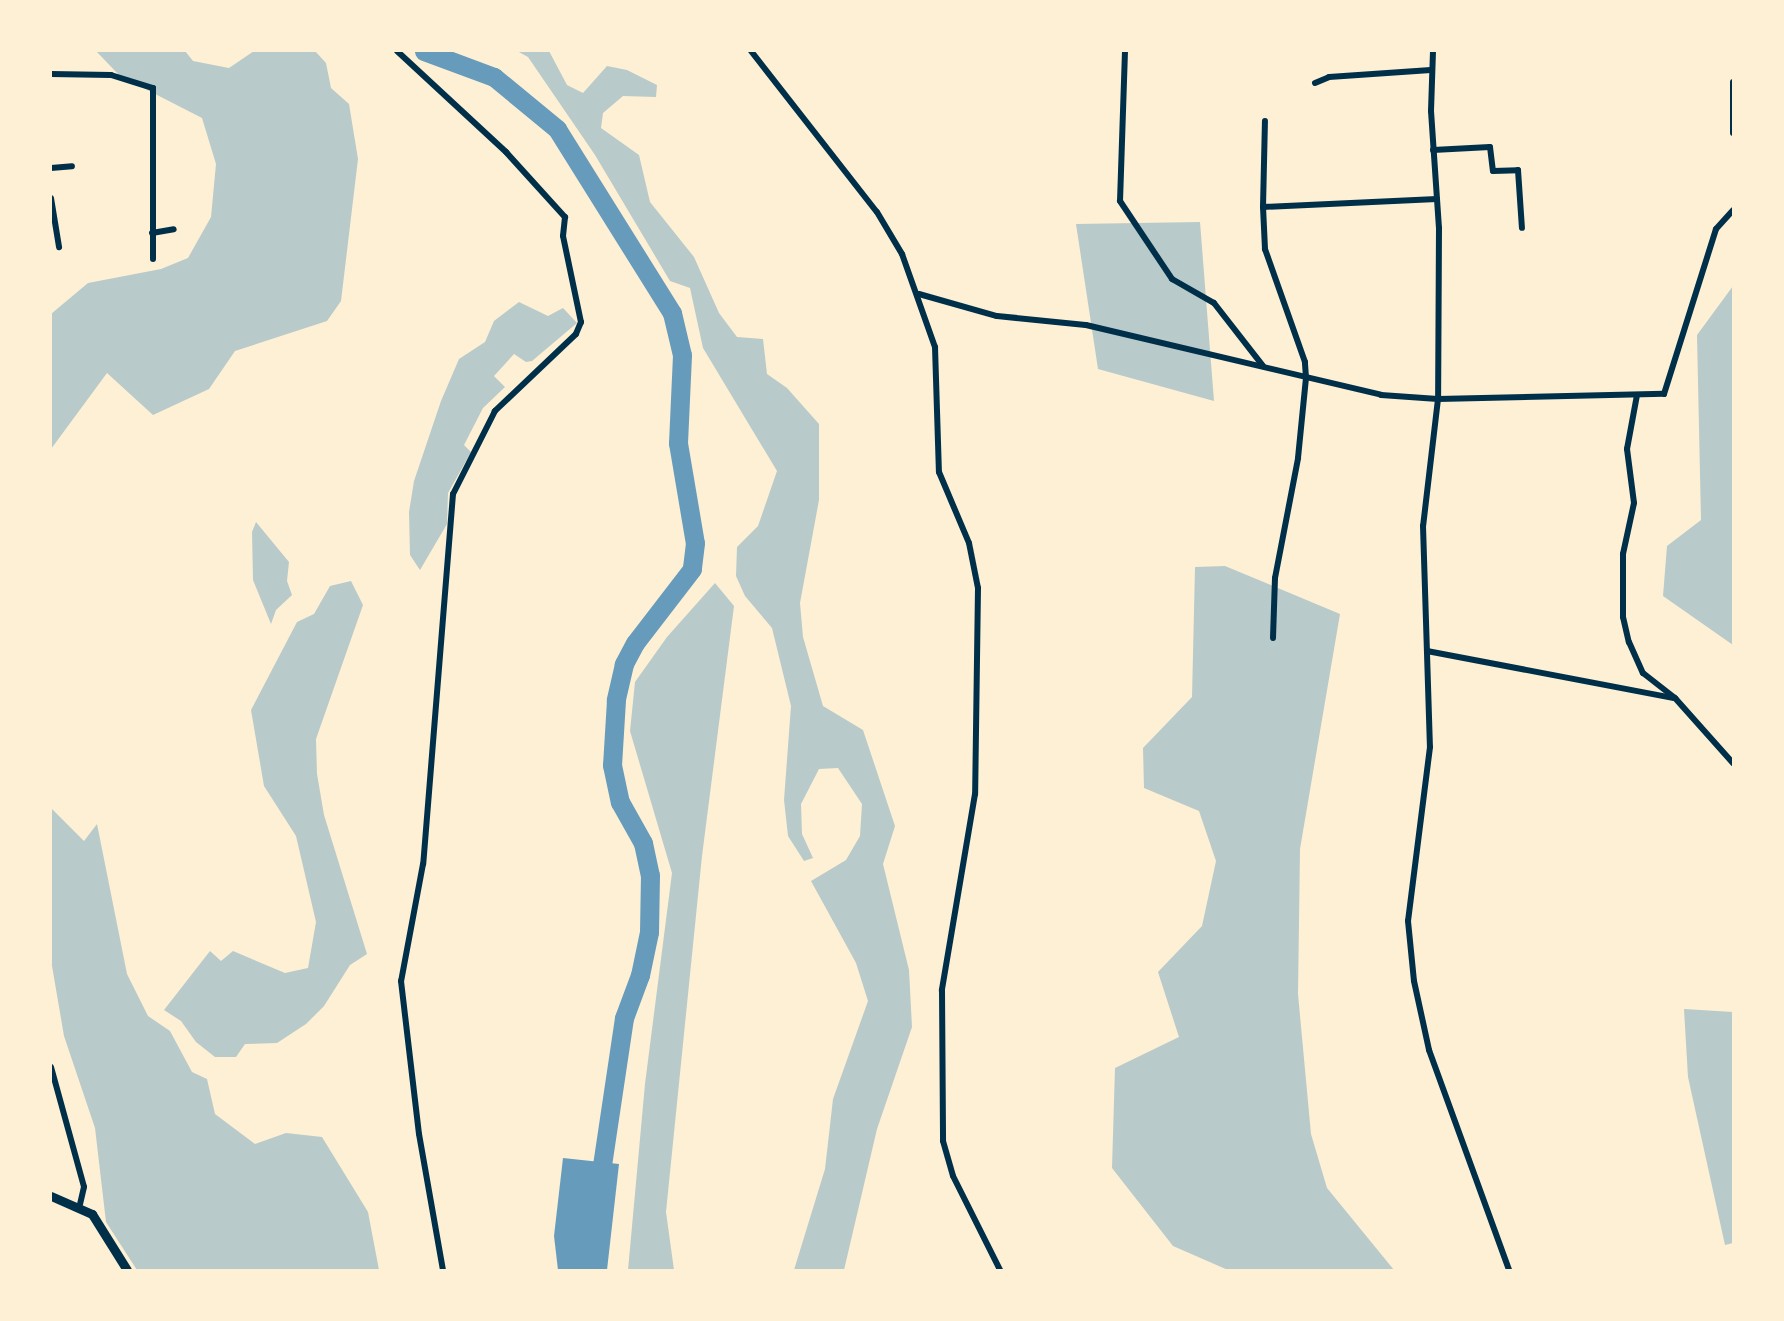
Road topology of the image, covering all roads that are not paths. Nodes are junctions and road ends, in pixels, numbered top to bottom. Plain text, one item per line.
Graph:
1 (397, 51) edge
2 (751, 51) edge
3 (1125, 51) edge
4 (1433, 51) edge
5 (1431, 70) junction
6 (51, 74) edge
7 (1733, 82) edge
8 (1314, 83) dead end
9 (1265, 121) dead end
10 (1733, 133) edge
11 (1433, 150) junction
12 (72, 166) dead end
13 (51, 168) edge
14 (51, 198) edge
15 (1437, 199) junction
16 (1263, 207) junction
17 (1733, 210) edge
18 (1522, 228) dead end
19 (174, 229) dead end
20 (152, 233) junction
21 (59, 247) dead end
22 (153, 258) dead end
23 (919, 295) junction
24 (1263, 367) junction
25 (1306, 378) junction
26 (1637, 395) junction
27 (1438, 400) junction
28 (1273, 638) dead end
29 (1427, 652) junction
30 (1675, 698) junction
31 (1733, 763) edge
32 (51, 1067) edge
33 (51, 1196) edge
34 (80, 1205) junction
35 (127, 1270) edge
36 (443, 1270) edge
37 (1000, 1270) edge
38 (1509, 1270) edge

1 - 36 street
2 - 23 street
3 - 24 street
4 - 5 street
5 - 8 street
5 - 11 street
6 - 20 street
7 - 10 street
9 - 16 street
11 - 15 street
11 - 18 street
12 - 13 street
14 - 21 street
15 - 16 street
15 - 27 street
16 - 25 street
17 - 26 street
19 - 20 street
20 - 22 street
23 - 24 street
23 - 37 street
24 - 25 street
25 - 27 street
25 - 28 street
26 - 27 street
26 - 30 street
27 - 29 street
29 - 30 street
29 - 38 street
30 - 31 street
32 - 34 street
33 - 34 main road
34 - 35 main road

